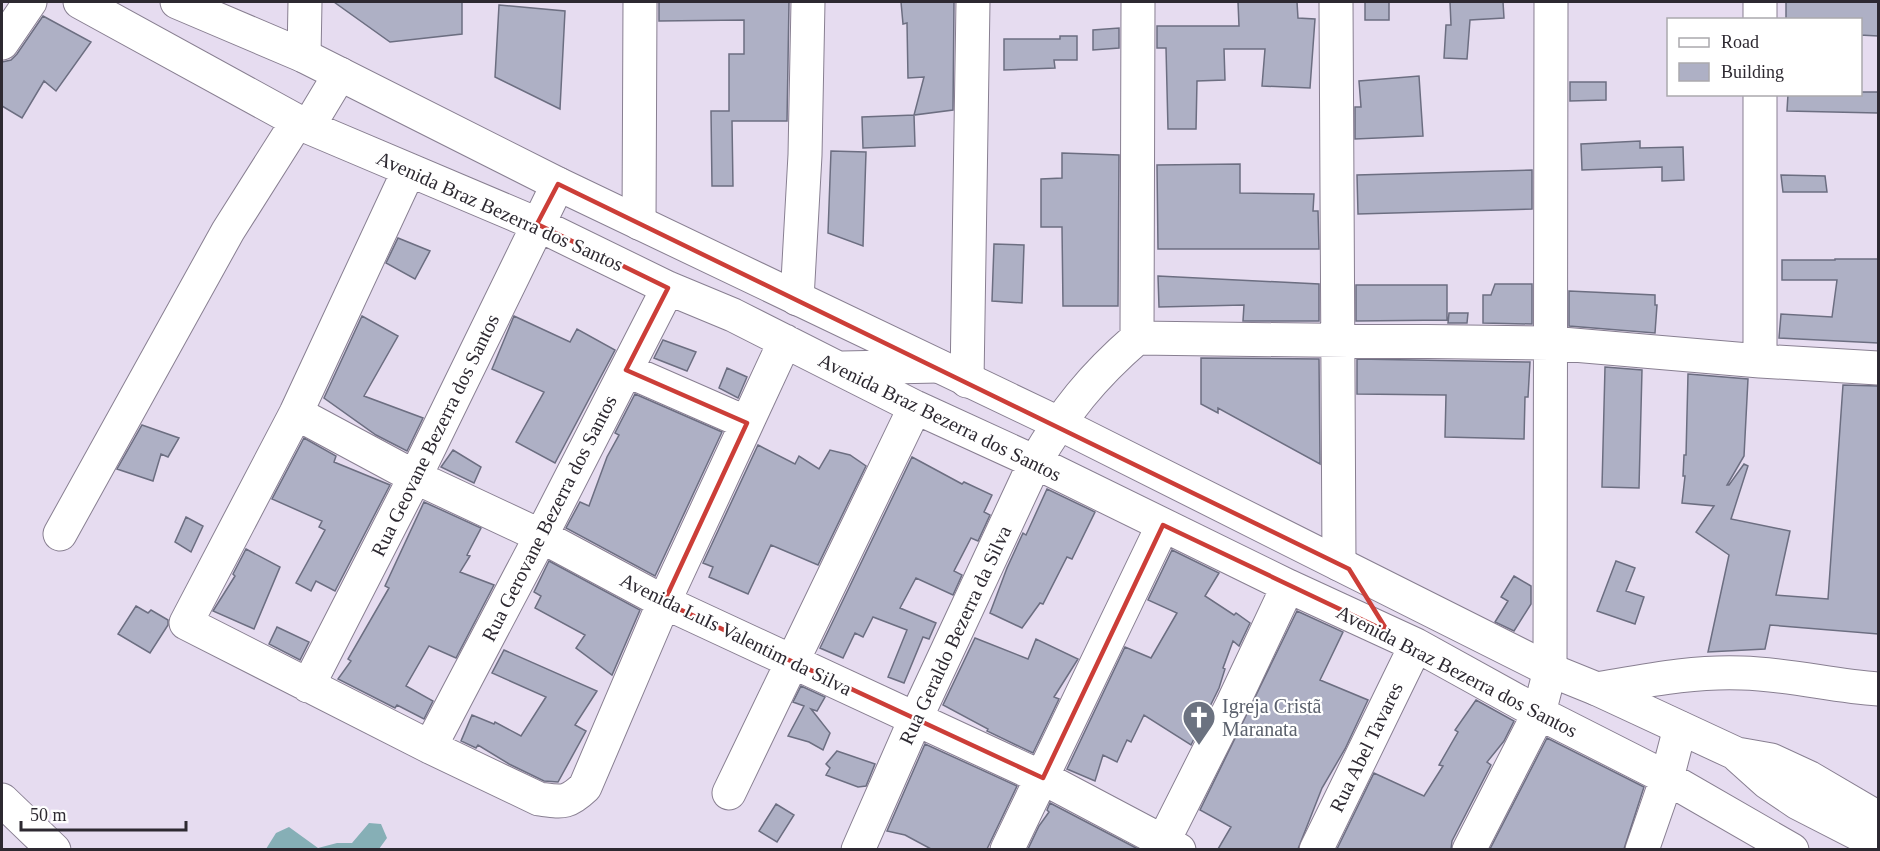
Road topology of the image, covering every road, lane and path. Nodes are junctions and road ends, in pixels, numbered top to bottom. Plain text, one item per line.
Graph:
1 (30, 2) edge
2 (80, 2) edge
3 (177, 2) edge
4 (305, 2) edge
5 (640, 2) edge
6 (808, 2) edge
7 (973, 2) edge
8 (1138, 2) edge
9 (1336, 2) edge
10 (1551, 2) edge
11 (1760, 2) edge
12 (1760, 18) edge
13 (2, 43) edge
14 (304, 56) junction
15 (340, 74) junction
16 (1760, 96) edge
17 (302, 124) junction
18 (409, 170) junction
19 (558, 184) junction
20 (639, 223) junction
21 (537, 224) junction
22 (668, 288) junction
23 (797, 299) junction
24 (1137, 338) junction
25 (1338, 339) junction
26 (785, 341) junction
27 (1550, 343) junction
28 (1760, 361) junction
29 (938, 366) junction
30 (838, 368) junction
31 (1878, 368) edge
32 (626, 370) junction
33 (967, 381) junction
34 (915, 407) junction
35 (296, 413) junction
36 (747, 423) junction
37 (1058, 423) junction
38 (1035, 462) junction
39 (416, 477) junction
40 (1163, 525) junction
41 (60, 534) dead end
42 (541, 536) junction
43 (1344, 567) junction
44 (1288, 586) junction
45 (664, 602) junction
46 (1402, 639) junction
47 (792, 662) junction
48 (1550, 670) junction
49 (308, 686) junction
50 (1597, 689) junction
51 (1878, 689) edge
52 (1539, 713) junction
53 (915, 720) junction
54 (1680, 728) junction
55 (430, 747) junction
56 (1737, 754) junction
57 (1043, 778) junction
58 (1667, 778) junction
59 (729, 792) dead end
60 (2, 800) edge
61 (1878, 818) edge
62 (1878, 844) edge
63 (48, 847) edge
64 (1167, 847) edge
65 (858, 849) edge
66 (1007, 849) edge
67 (1316, 849) edge
68 (1469, 849) edge
69 (1642, 849) edge
70 (1792, 849) edge

1 - 13 street
2 - 17 street, Avenida Braz Bezerra dos Santos
3 - 14 street
4 - 14 street
5 - 20 street
6 - 23 street
7 - 33 street
8 - 24 street
9 - 25 street
10 - 27 street
11 - 12 street
14 - 15 street
15 - 17 street
15 - 19 street
16 - 28 street
17 - 18 street, Avenida Braz Bezerra dos Santos
17 - 41 street
18 - 21 street, Avenida Braz Bezerra dos Santos
18 - 35 street
19 - 20 street
19 - 21 street, Rua Geovane Bezerra dos Santos
20 - 23 street
21 - 22 street, Avenida Braz Bezerra dos Santos
21 - 39 street, Rua Geovane Bezerra dos Santos
22 - 26 street, Avenida Braz Bezerra dos Santos
22 - 32 street, Rua Gerovane Bezerra dos Santos
23 - 29 street
24 - 25 street
24 - 37 street, Rua Geraldo Bezerra da Silva
25 - 27 street
25 - 43 street
26 - 30 street, Avenida Braz Bezerra dos Santos
26 - 36 street
27 - 28 street
27 - 48 street
28 - 31 street
29 - 30 street
29 - 33 street
30 - 34 street, Avenida Braz Bezerra dos Santos
32 - 36 street
32 - 42 street, Rua Gerovane Bezerra dos Santos
33 - 37 street
34 - 38 street, Avenida Braz Bezerra dos Santos
34 - 47 street
35 - 39 street, Avenida LuIs Valentim da Silva
35 - 49 street
36 - 45 street
37 - 38 street, Rua Geraldo Bezerra da Silva
37 - 43 street
38 - 40 street, Avenida Braz Bezerra dos Santos
38 - 53 street, Rua Geraldo Bezerra da Silva
39 - 42 street, Avenida LuIs Valentim da Silva
39 - 49 street, Rua Geovane Bezerra dos Santos
40 - 44 street, Avenida Braz Bezerra dos Santos
40 - 57 street
42 - 45 street, Avenida LuIs Valentim da Silva
42 - 55 street, Rua Gerovane Bezerra dos Santos
43 - 46 street
43 - 48 street
44 - 46 street, Avenida Braz Bezerra dos Santos
44 - 64 street
45 - 47 street, Avenida LuIs Valentim da Silva
45 - 55 street
46 - 52 street, Avenida Braz Bezerra dos Santos
46 - 67 street, Rua Abel Tavares
47 - 53 street, Avenida LuIs Valentim da Silva
47 - 59 street
48 - 50 street
48 - 52 street
49 - 55 street
50 - 51 street
50 - 54 street
52 - 58 street, Avenida Braz Bezerra dos Santos
52 - 68 street
53 - 57 street, Avenida LuIs Valentim da Silva
53 - 65 street, Rua Geraldo Bezerra da Silva
54 - 56 street
54 - 58 street
56 - 61 street
56 - 62 street
57 - 64 street, Avenida LuIs Valentim da Silva
57 - 66 street
58 - 69 street
58 - 70 street, Avenida Braz Bezerra dos Santos
60 - 63 street

